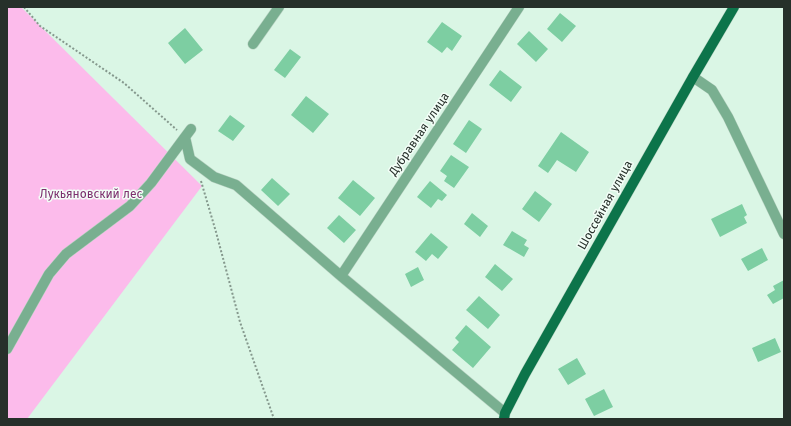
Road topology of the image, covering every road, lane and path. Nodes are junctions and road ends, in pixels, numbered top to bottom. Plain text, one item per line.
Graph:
1 (24, 7) edge
2 (279, 7) edge
3 (519, 7) edge
4 (734, 7) edge
5 (253, 44) dead end
6 (693, 76) junction
7 (188, 133) junction
8 (196, 164) junction
9 (784, 234) edge
10 (341, 276) junction
11 (7, 349) edge
12 (504, 416) edge
13 (274, 419) edge

1 - 7 path
2 - 5 street
3 - 10 street, Дубравная улица
4 - 6 main road, Шоссейная улица
6 - 9 street
6 - 12 main road, Шоссейная улица
7 - 8 street
7 - 11 street
8 - 10 street
8 - 13 path
10 - 12 street

